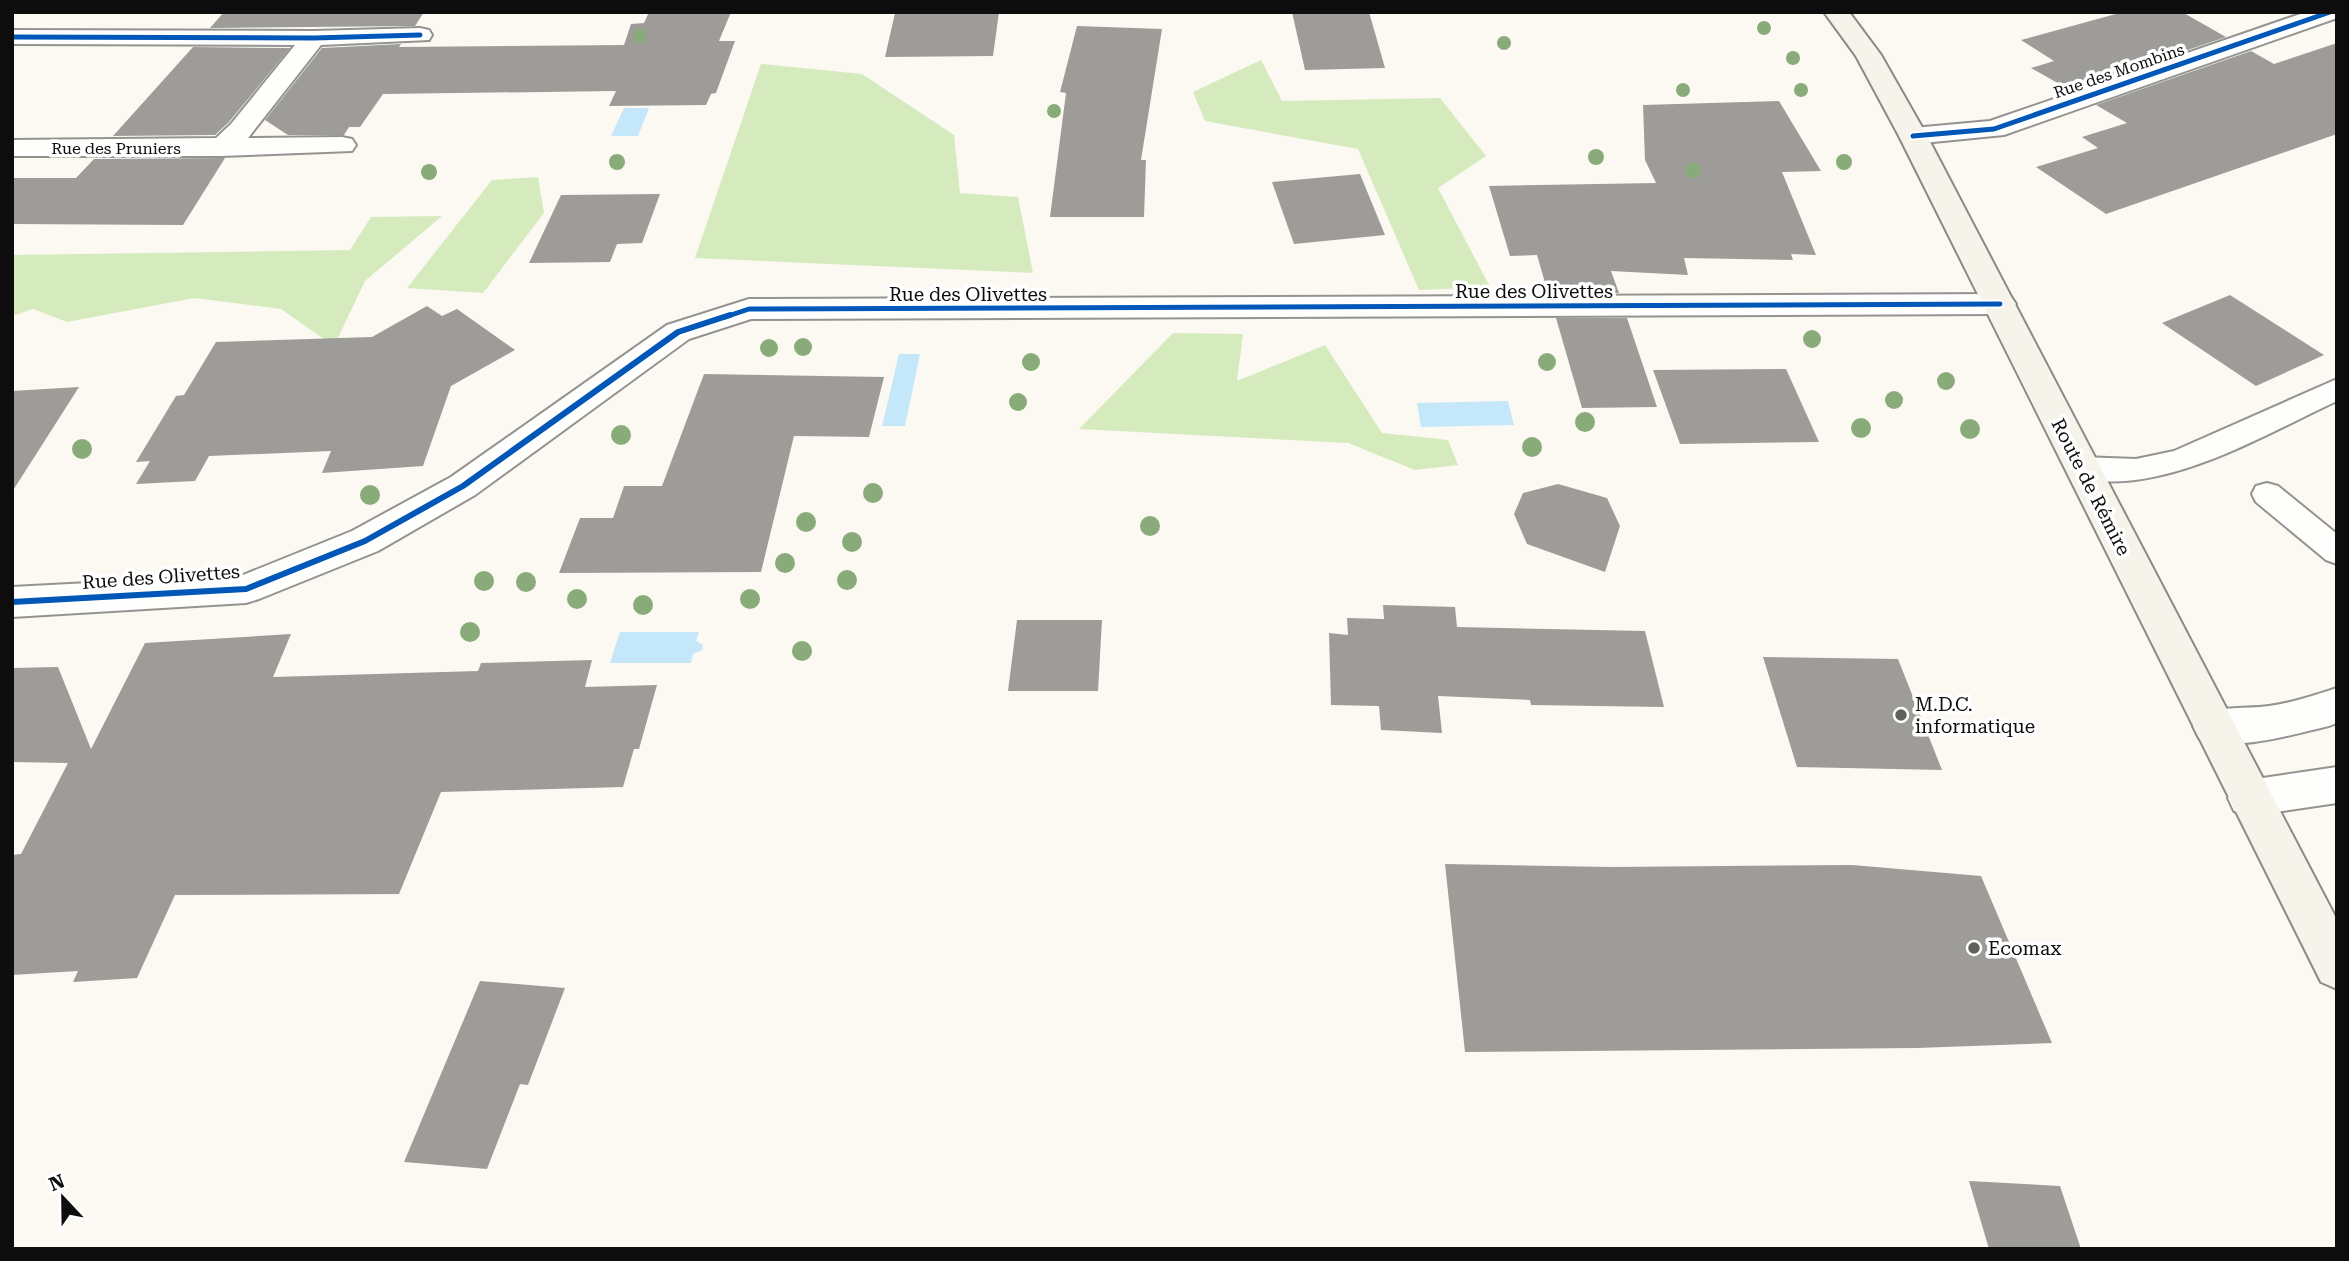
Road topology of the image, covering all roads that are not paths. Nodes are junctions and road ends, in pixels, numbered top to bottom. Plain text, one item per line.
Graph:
1 (1838, 12) edge
2 (2330, 12) edge
3 (420, 35) dead end
4 (12, 37) edge
5 (314, 38) junction
6 (1913, 136) junction
7 (342, 145) dead end
8 (12, 148) edge
9 (221, 148) junction
10 (2000, 304) junction
11 (2337, 389) edge
12 (2081, 468) junction
13 (2267, 494) dead end
14 (2337, 552) edge
15 (12, 602) edge
16 (2337, 704) edge
17 (2213, 726) junction
18 (2337, 785) edge
19 (2249, 798) junction
20 (2337, 967) edge

1 - 6 main road, Route de Rémire
2 - 6 street, Rue des Mombins
3 - 5 street
4 - 5 street
5 - 9 street
6 - 10 main road, Route de Rémire
7 - 9 street, Rue des Pruniers
8 - 9 street, Rue des Pruniers
10 - 12 main road, Route de Rémire
10 - 15 street, Rue des Olivettes
11 - 12 lane
12 - 17 main road, Route de Rémire
13 - 14 lane
16 - 17 street
17 - 19 main road, Route de Rémire
18 - 19 street
19 - 20 main road, Route de Rémire

